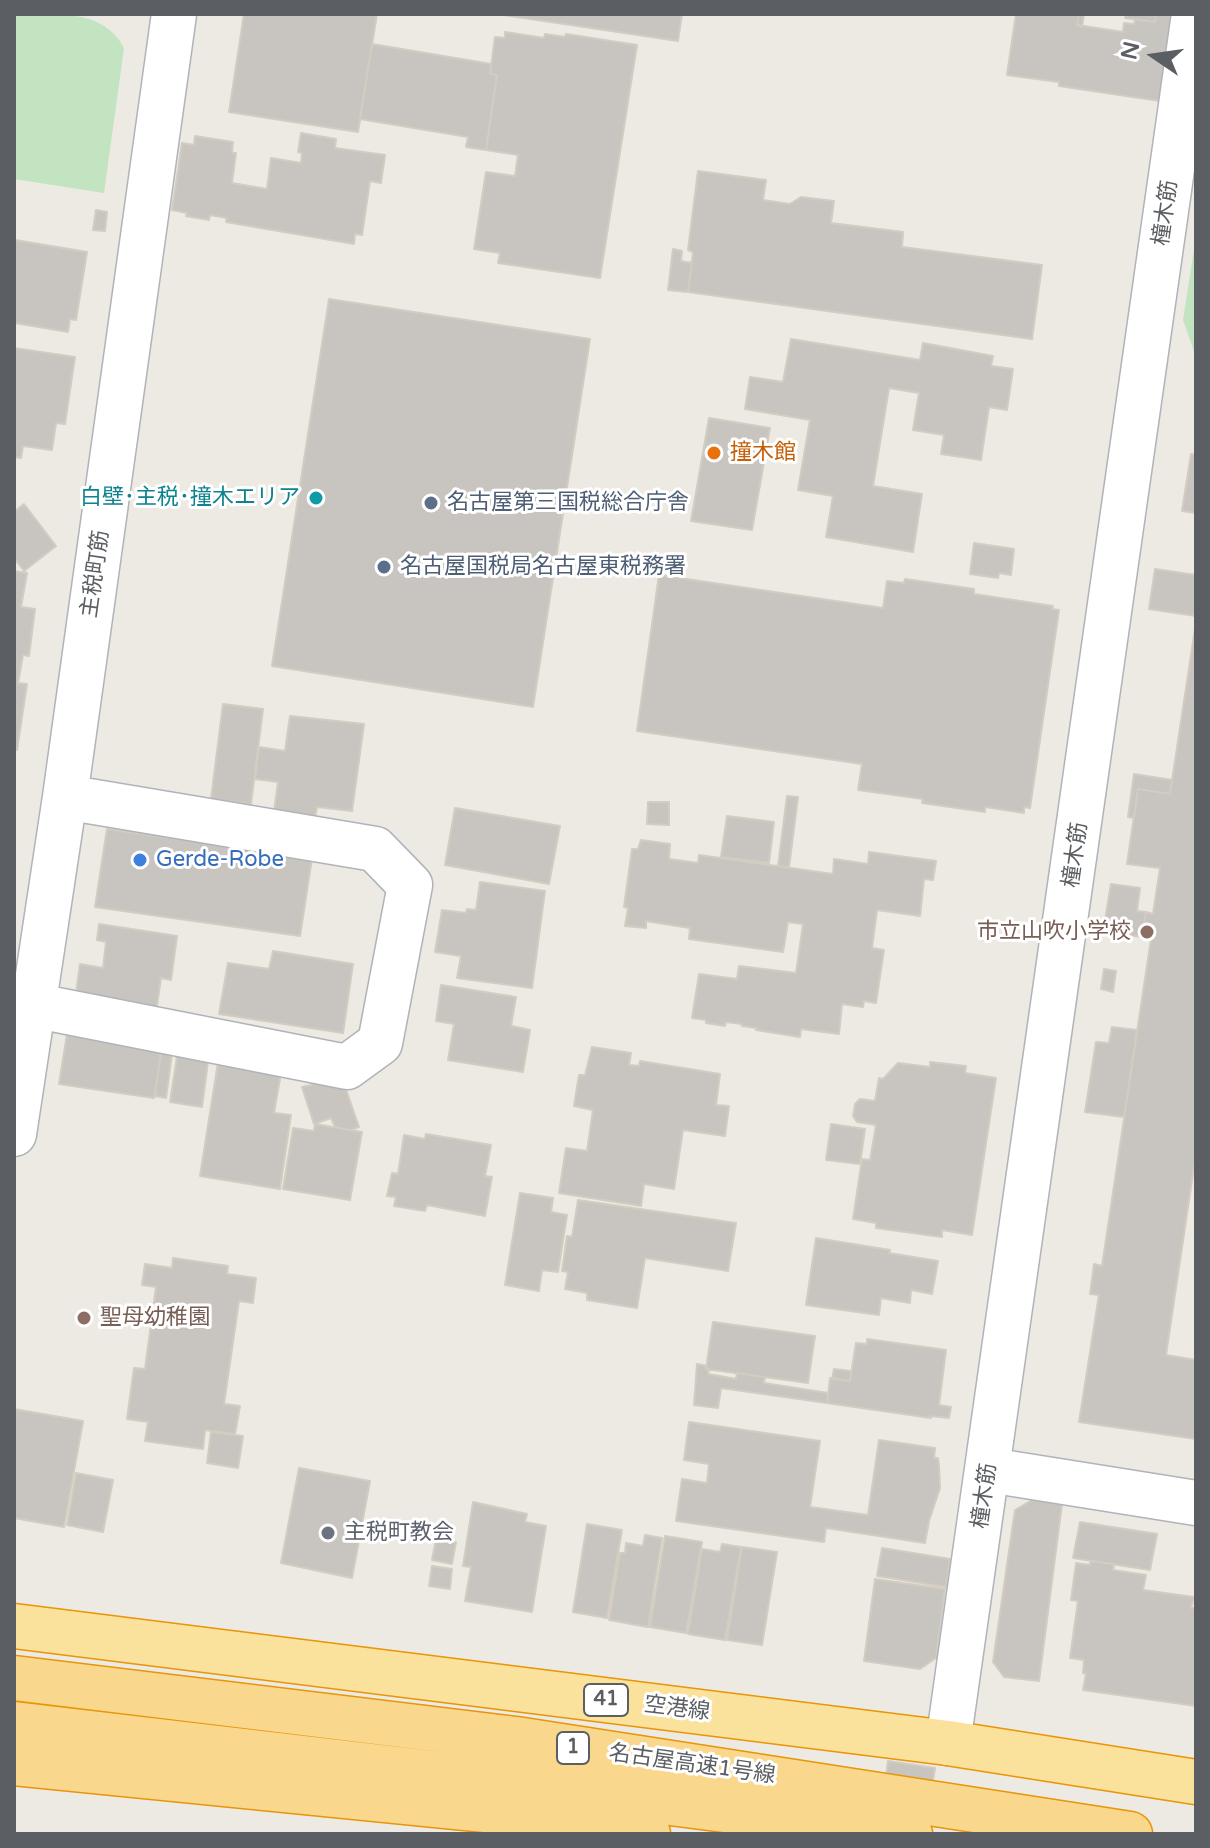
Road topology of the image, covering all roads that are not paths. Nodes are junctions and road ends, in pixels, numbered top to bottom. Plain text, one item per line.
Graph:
1 (174, 14) edge
2 (1194, 14) edge
3 (65, 797) junction
4 (32, 1005) junction
5 (14, 1134) edge
6 (989, 1470) junction
7 (1196, 1503) edge
8 (14, 1626) edge
9 (14, 1678) edge
10 (14, 1724) edge
11 (948, 1743) junction
12 (14, 1763) edge
13 (1196, 1782) edge
14 (648, 1834) edge
15 (910, 1834) edge
16 (1130, 1834) edge

1 - 3 street, 主税町筋
2 - 6 street, 橦木筋
3 - 4 street, 主税町筋
3 - 4 street
4 - 5 street, 主税町筋
6 - 7 street
6 - 11 street, 橦木筋
8 - 11 highway, 空港線 / 41
9 - 16 highway, 名古屋高速1号線 / 1
10 - 15 highway, 名古屋高速1号線 / 1
11 - 13 highway, 空港線 / 41
12 - 14 highway

